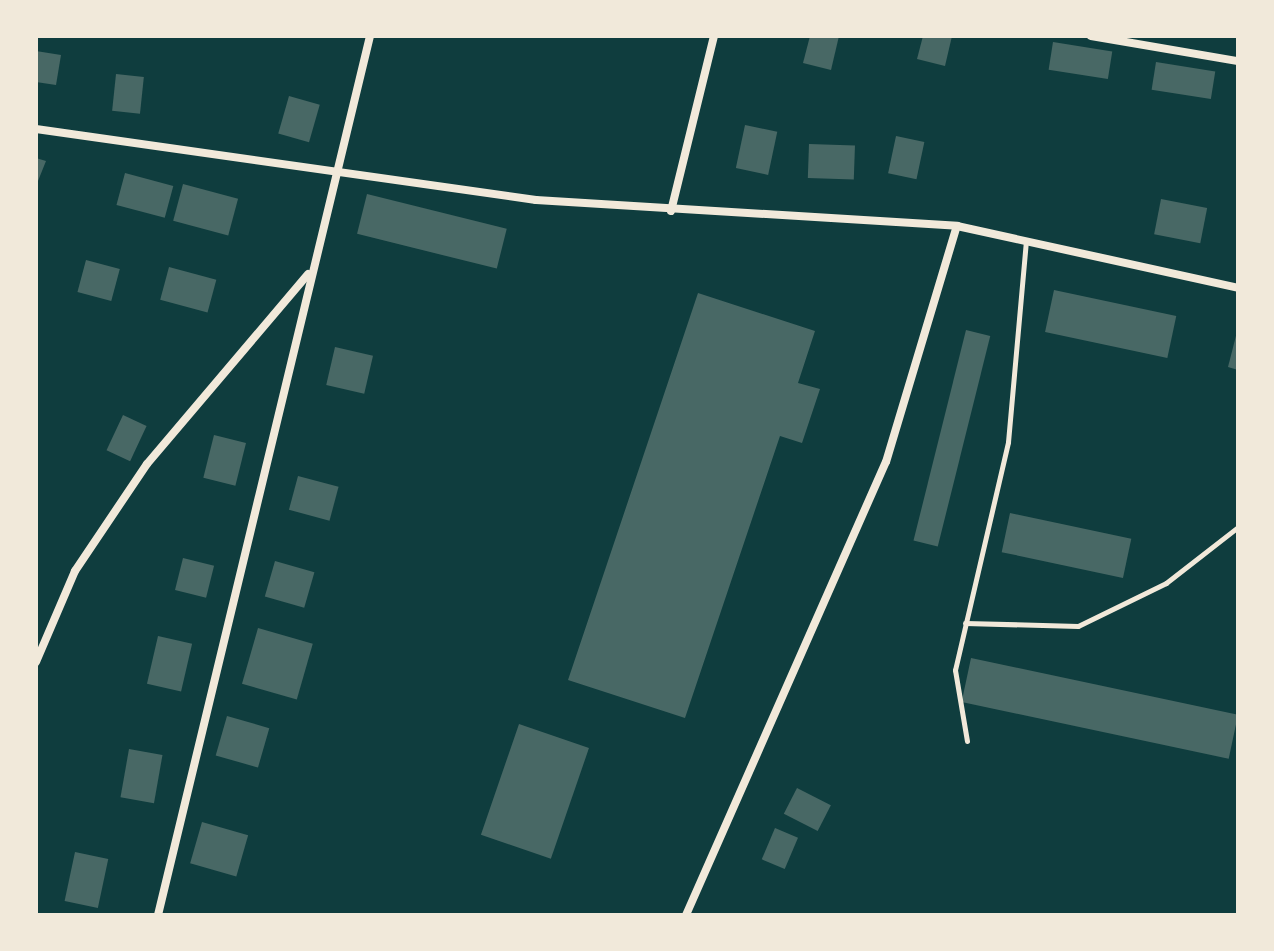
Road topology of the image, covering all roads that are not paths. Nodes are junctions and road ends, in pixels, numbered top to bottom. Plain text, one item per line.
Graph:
1 (370, 36) edge
2 (714, 36) edge
3 (1091, 36) edge
4 (1238, 61) edge
5 (36, 129) edge
6 (332, 175) junction
7 (671, 211) junction
8 (957, 226) junction
9 (1027, 241) junction
10 (311, 271) junction
11 (1238, 288) edge
12 (1238, 527) edge
13 (965, 623) junction
14 (36, 662) edge
15 (967, 741) dead end
16 (158, 915) edge
17 (686, 915) edge

1 - 6 street
2 - 7 street
3 - 4 street
5 - 6 street
6 - 7 street
6 - 10 street
7 - 8 street
8 - 9 street
8 - 17 street
9 - 11 street
9 - 13 lane
10 - 14 street
10 - 16 street
12 - 13 lane
13 - 15 lane

